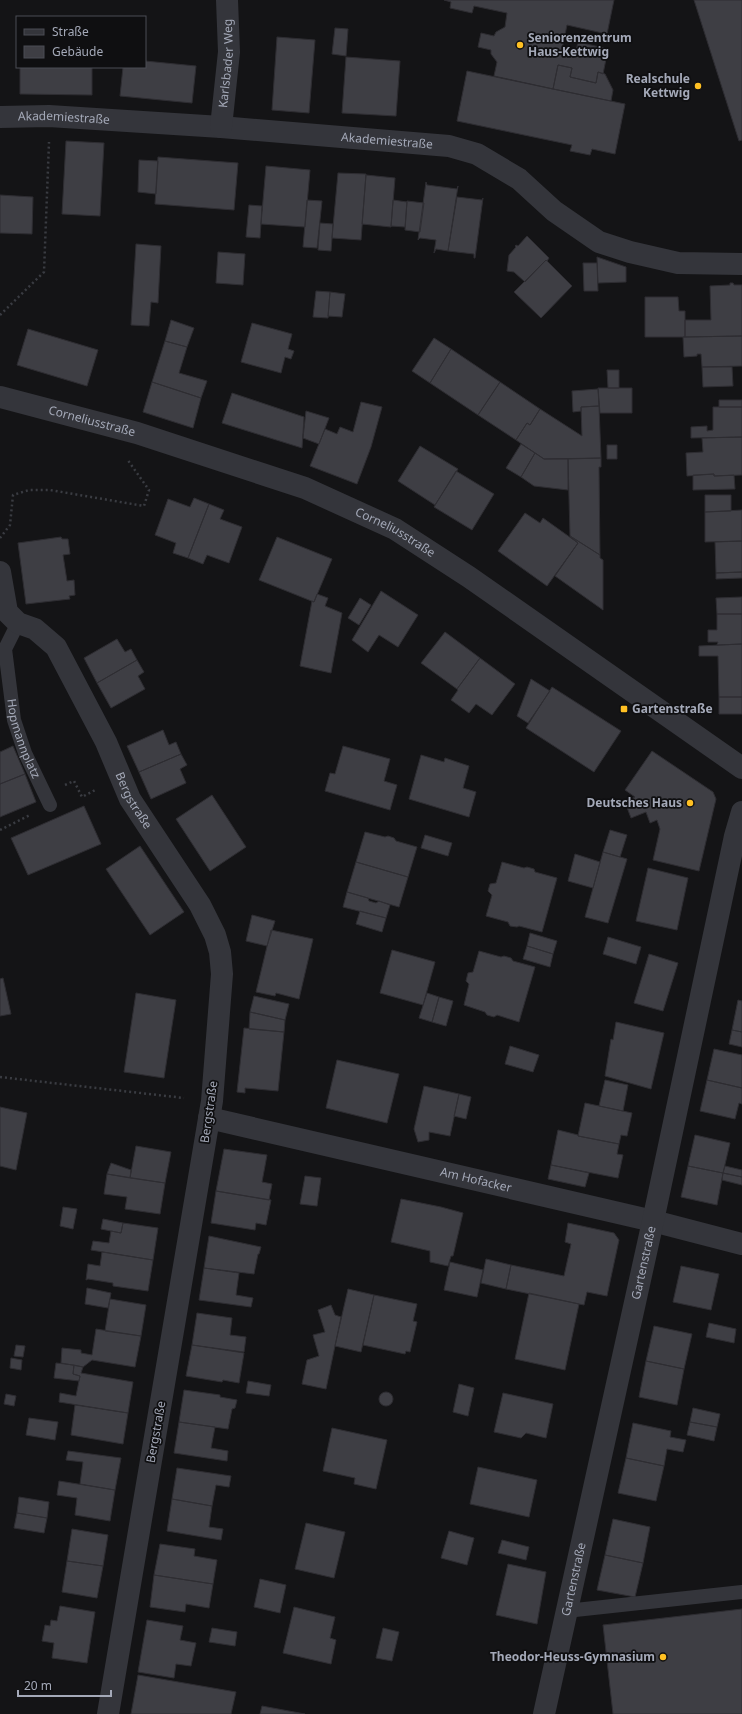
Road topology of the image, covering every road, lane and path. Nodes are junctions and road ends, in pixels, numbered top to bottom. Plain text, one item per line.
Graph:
1 (227, 0) edge
2 (0, 117) edge
3 (221, 127) junction
4 (49, 155) dead end
5 (742, 264) edge
6 (0, 315) edge
7 (0, 397) edge
8 (127, 460) dead end
9 (0, 538) edge
10 (0, 572) edge
11 (18, 623) junction
12 (742, 768) edge
13 (120, 776) junction
14 (47, 800) junction
15 (742, 812) edge
16 (0, 830) edge
17 (0, 1077) edge
18 (210, 1110) junction
19 (653, 1221) junction
20 (742, 1244) edge
21 (742, 1592) edge
22 (566, 1611) junction
23 (108, 1714) edge
24 (544, 1714) edge

1 - 3 street, Karlsbader Weg
2 - 3 street, Akademiestraße
3 - 5 street, Akademiestraße
4 - 6 path
7 - 12 street, Corneliusstraße
8 - 9 path
10 - 11 street
11 - 13 street, Bergstraße
11 - 14 lane, Hopmannplatz
13 - 14 path
13 - 18 street, Bergstraße
14 - 16 path
15 - 19 street, Gartenstraße
17 - 18 path
18 - 19 street, Am Hofacker
18 - 23 street, Bergstraße
19 - 20 street, Am Hofacker
19 - 22 street, Gartenstraße
21 - 22 lane
22 - 24 street, Gartenstraße

